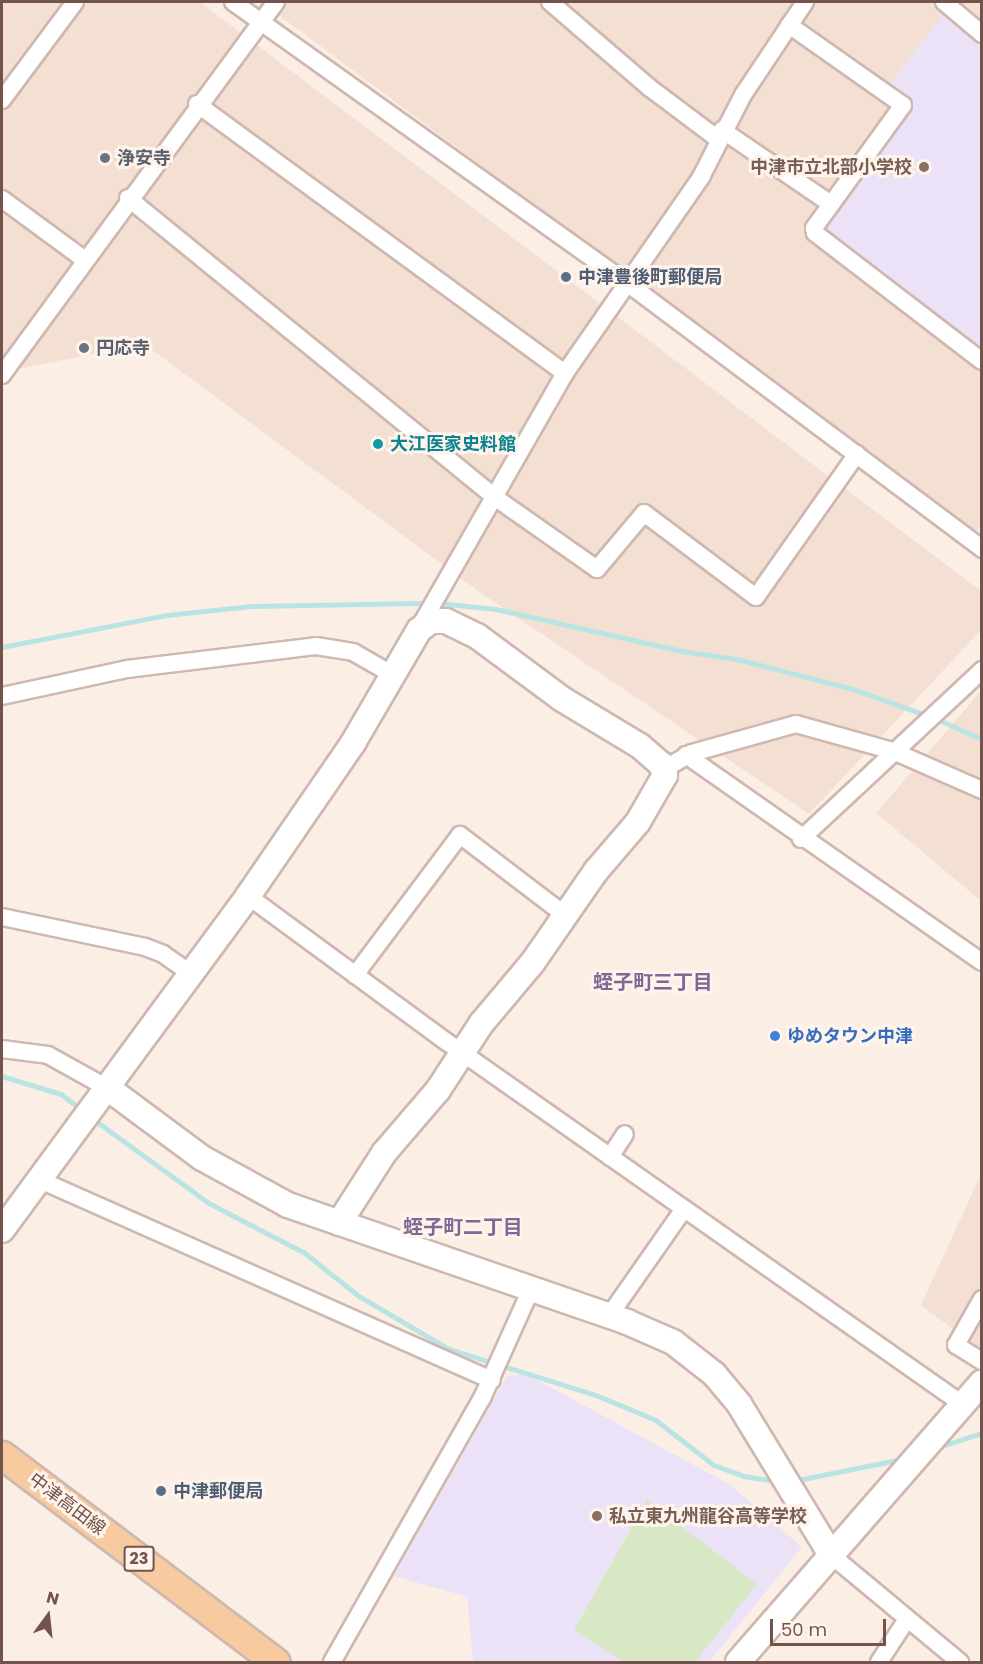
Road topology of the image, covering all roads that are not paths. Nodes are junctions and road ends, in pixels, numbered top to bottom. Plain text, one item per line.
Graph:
1 (75, 2) edge
2 (233, 2) edge
3 (276, 2) edge
4 (805, 2) edge
5 (944, 2) edge
6 (555, 3) edge
7 (261, 22) junction
8 (789, 25) junction
9 (981, 34) edge
10 (2, 100) edge
11 (197, 104) junction
12 (720, 135) junction
13 (128, 198) junction
14 (2, 199) edge
15 (831, 204) junction
16 (85, 260) junction
17 (627, 283) junction
18 (981, 361) edge
19 (565, 373) junction
20 (2, 375) edge
21 (857, 454) junction
22 (494, 496) junction
23 (981, 549) edge
24 (416, 634) junction
25 (981, 670) edge
26 (393, 675) junction
27 (2, 696) edge
28 (893, 751) junction
29 (686, 755) junction
30 (664, 769) junction
31 (981, 790) edge
32 (801, 839) junction
33 (248, 896) junction
34 (565, 915) junction
35 (2, 917) edge
36 (981, 962) edge
37 (192, 974) junction
38 (355, 975) junction
39 (2, 1049) edge
40 (462, 1053) junction
41 (109, 1089) junction
42 (625, 1134) dead end
43 (610, 1157) junction
44 (40, 1180) junction
45 (684, 1209) junction
46 (339, 1223) junction
47 (2, 1230) edge
48 (531, 1289) junction
49 (981, 1299) edge
50 (609, 1316) junction
51 (981, 1361) edge
52 (493, 1377) junction
53 (981, 1382) edge
54 (962, 1404) junction
55 (2, 1455) edge
56 (831, 1555) junction
57 (907, 1619) junction
58 (276, 1662) edge
59 (332, 1662) edge
60 (738, 1662) edge
61 (879, 1662) edge
62 (960, 1662) edge

1 - 10 street
2 - 7 street
3 - 7 street
4 - 8 street
5 - 9 street
6 - 12 street
7 - 11 street
7 - 17 street
8 - 12 street
8 - 15 street
11 - 13 street
11 - 19 street
12 - 15 street
12 - 17 street
13 - 16 street
13 - 22 street
14 - 16 street
15 - 18 street
16 - 20 street
17 - 19 street
17 - 21 street
19 - 22 street
21 - 22 street
21 - 23 street
22 - 24 street
24 - 26 street
24 - 30 street
25 - 28 street
26 - 27 street
26 - 33 street
28 - 29 street
28 - 31 street
28 - 32 street
29 - 30 street
29 - 32 street
30 - 34 street
32 - 36 street
33 - 37 street
33 - 38 street
34 - 38 street
34 - 40 street
35 - 37 street
37 - 41 street
38 - 40 street
39 - 41 street
40 - 43 street
40 - 46 street
41 - 44 street
41 - 46 street
42 - 43 street
43 - 45 street
44 - 47 street
44 - 52 street
45 - 50 street
45 - 54 street
46 - 48 street
48 - 50 street
48 - 52 street
49 - 51 street
50 - 56 street
52 - 59 street
53 - 54 street
54 - 56 street
55 - 58 main road, 中津高田線 / 23
56 - 57 street
56 - 60 street
57 - 61 street
57 - 62 street

